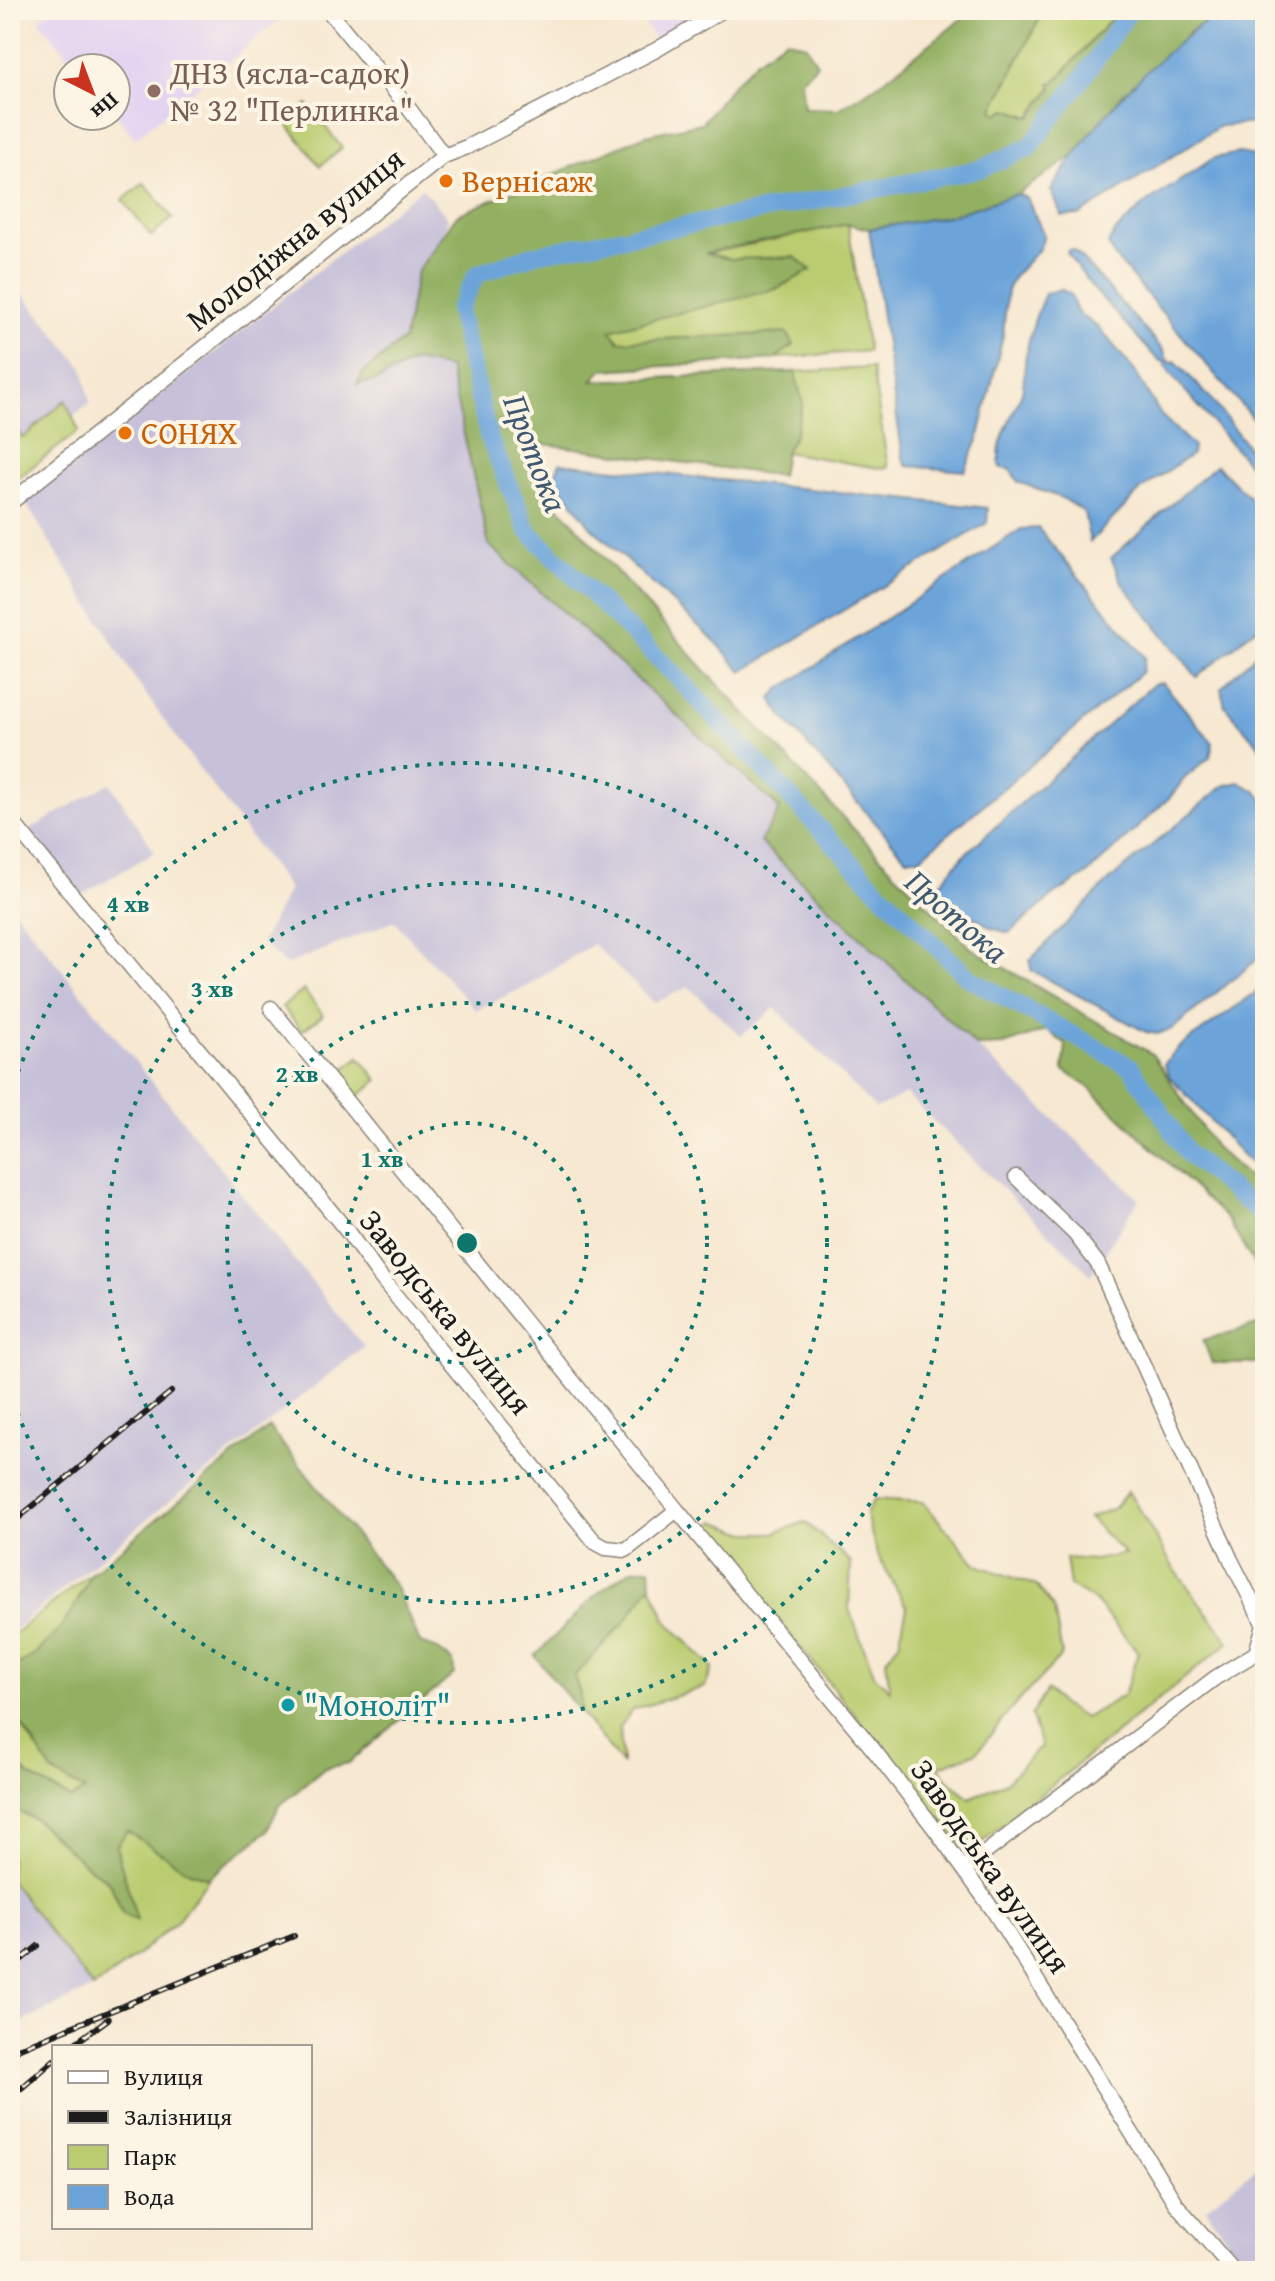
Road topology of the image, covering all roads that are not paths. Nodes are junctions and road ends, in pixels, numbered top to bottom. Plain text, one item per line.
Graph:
1 (328, 10) edge
2 (723, 10) edge
3 (444, 156) junction
4 (10, 503) edge
5 (10, 819) edge
6 (271, 1008) dead end
7 (1016, 1177) dead end
8 (677, 1510) junction
9 (964, 1869) junction
10 (1234, 2271) edge

1 - 3 street
2 - 3 street, Молодіжна вулиця
3 - 4 street, Молодіжна вулиця
5 - 8 street, Заводська вулиця
6 - 8 street, Заводська вулиця
7 - 9 street
8 - 9 street, Заводська вулиця
9 - 10 street, Заводська вулиця

